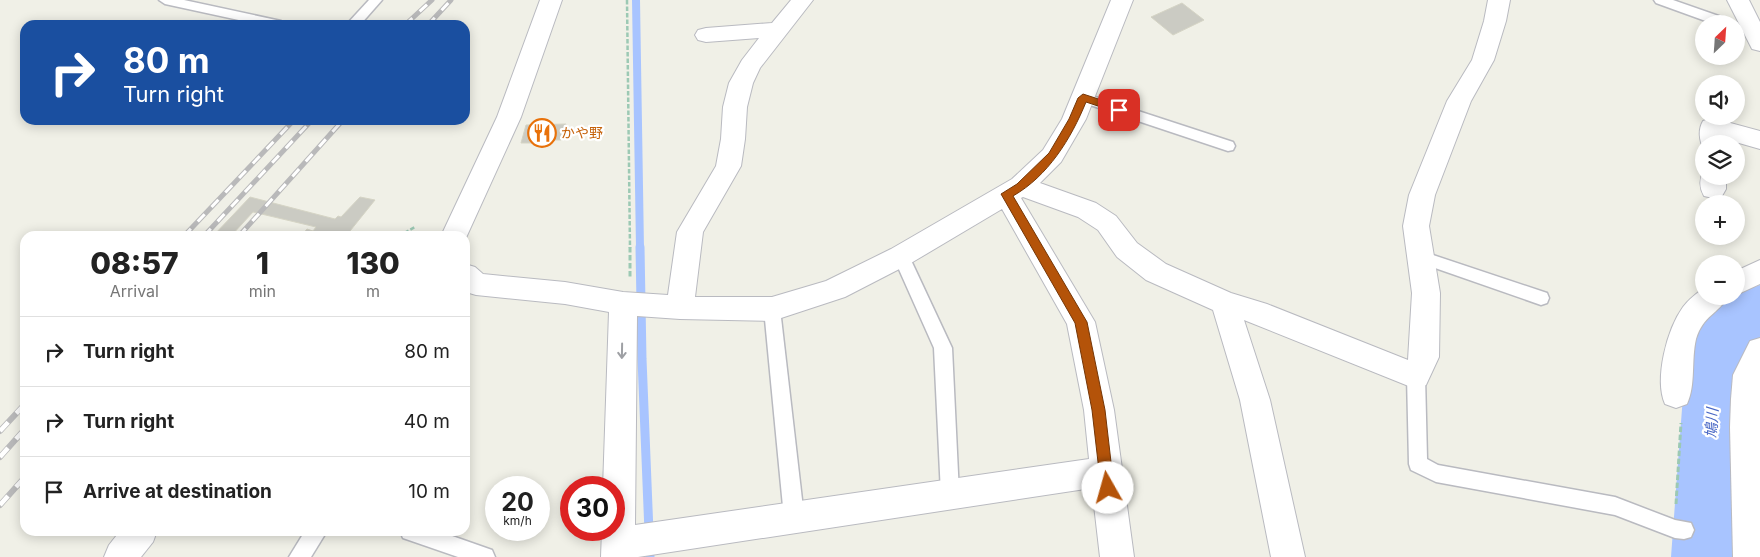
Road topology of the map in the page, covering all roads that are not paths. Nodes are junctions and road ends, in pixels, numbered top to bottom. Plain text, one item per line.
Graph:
1 (165, 0) edge
2 (376, 0) edge
3 (551, 0) edge
4 (802, 0) edge
5 (1122, 0) edge
6 (1499, 0) edge
7 (1660, 0) edge
8 (1738, 0) edge
9 (1702, 15) edge
10 (258, 20) edge
11 (358, 20) edge
12 (778, 30) junction
13 (1750, 34) edge
14 (706, 35) dead end
15 (1083, 98) junction
16 (1712, 135) edge
17 (1742, 135) edge
18 (1745, 136) edge
19 (1760, 140) edge
20 (1228, 146) dead end
21 (1014, 190) junction
22 (456, 231) edge
23 (901, 256) junction
24 (1421, 257) junction
25 (1760, 271) edge
26 (470, 279) edge
27 (1745, 279) edge
28 (1540, 298) dead end
29 (1225, 303) junction
30 (648, 305) junction
31 (1703, 305) edge
32 (772, 309) junction
33 (1760, 350) edge
34 (1416, 376) junction
35 (1676, 396) road end
36 (1753, 402) edge
37 (1106, 470) junction
38 (950, 494) junction
39 (794, 517) junction
40 (1679, 530) road end
41 (137, 536) edge
42 (314, 536) edge
43 (424, 536) edge
44 (624, 547) edge
45 (121, 557) edge
46 (299, 557) edge
47 (485, 557) edge
48 (1117, 557) edge
49 (1288, 557) edge
50 (1750, 557) edge

1 - 10 lane
2 - 11 lane
3 - 22 street
4 - 12 street
5 - 15 street
6 - 24 street
7 - 9 lane
8 - 13 street
12 - 14 street
12 - 30 street
15 - 20 lane
15 - 21 street
16 - 17 street
18 - 19 street
21 - 23 street
21 - 29 street
21 - 37 street
23 - 32 street
23 - 38 lane
24 - 28 lane
24 - 34 street
25 - 27 street
26 - 30 street
29 - 34 street
29 - 49 street
30 - 32 street
30 -> 44 street
31 - 35 street
32 - 39 lane
33 - 36 street
34 - 40 lane
36 - 50 street
37 - 38 street
37 - 48 street
38 - 39 street
39 - 44 street
41 - 45 street
42 - 46 lane
43 - 47 lane

